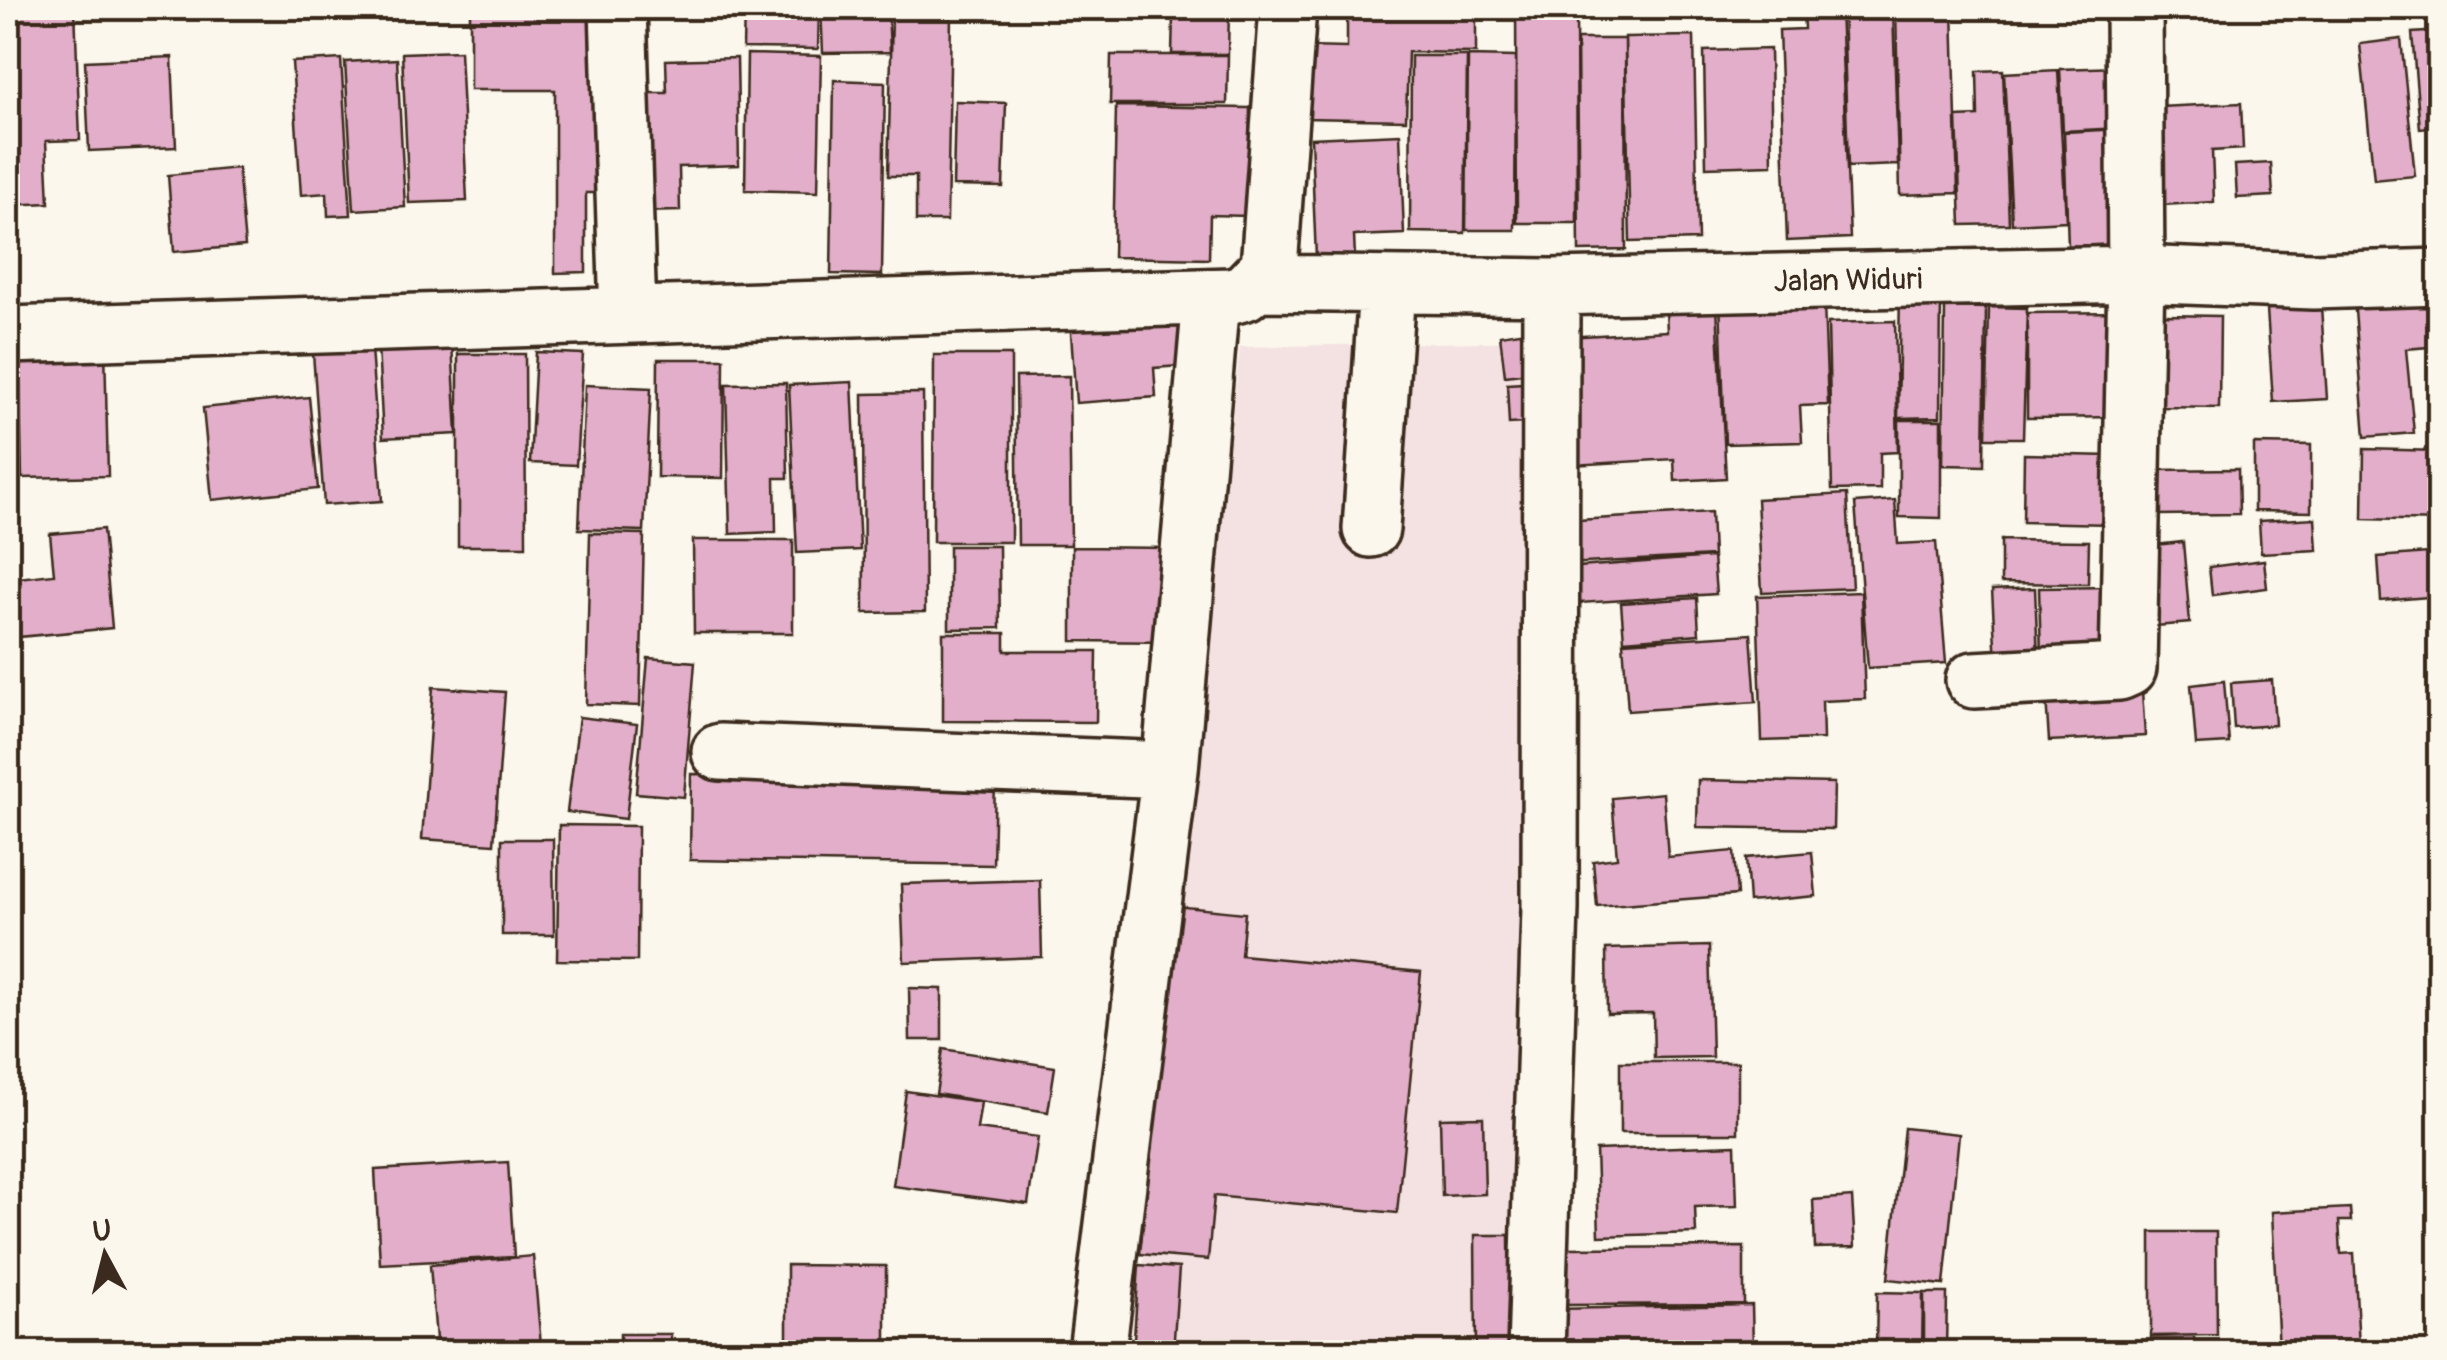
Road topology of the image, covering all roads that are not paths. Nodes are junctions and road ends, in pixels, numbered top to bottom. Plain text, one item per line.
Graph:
1 (618, 8) edge
2 (1288, 8) edge
3 (2134, 8) edge
4 (2136, 274) junction
5 (2440, 277) edge
6 (1387, 287) junction
7 (1551, 287) junction
8 (1234, 291) junction
9 (628, 315) junction
10 (8, 335) edge
11 (1371, 529) dead end
12 (1974, 680) dead end
13 (720, 752) dead end
14 (1170, 770) junction
15 (1097, 1352) edge
16 (1536, 1352) edge

1 - 9 street
2 - 8 street
3 - 4 street
4 - 5 street, Jalan Widuri
4 - 7 street, Jalan Widuri
4 - 12 street
6 - 7 street, Jalan Widuri
6 - 8 street, Jalan Widuri
6 - 11 street
7 - 16 street
8 - 9 street, Jalan Widuri
8 - 14 street
9 - 10 street, Jalan Widuri
13 - 14 street
14 - 15 street

